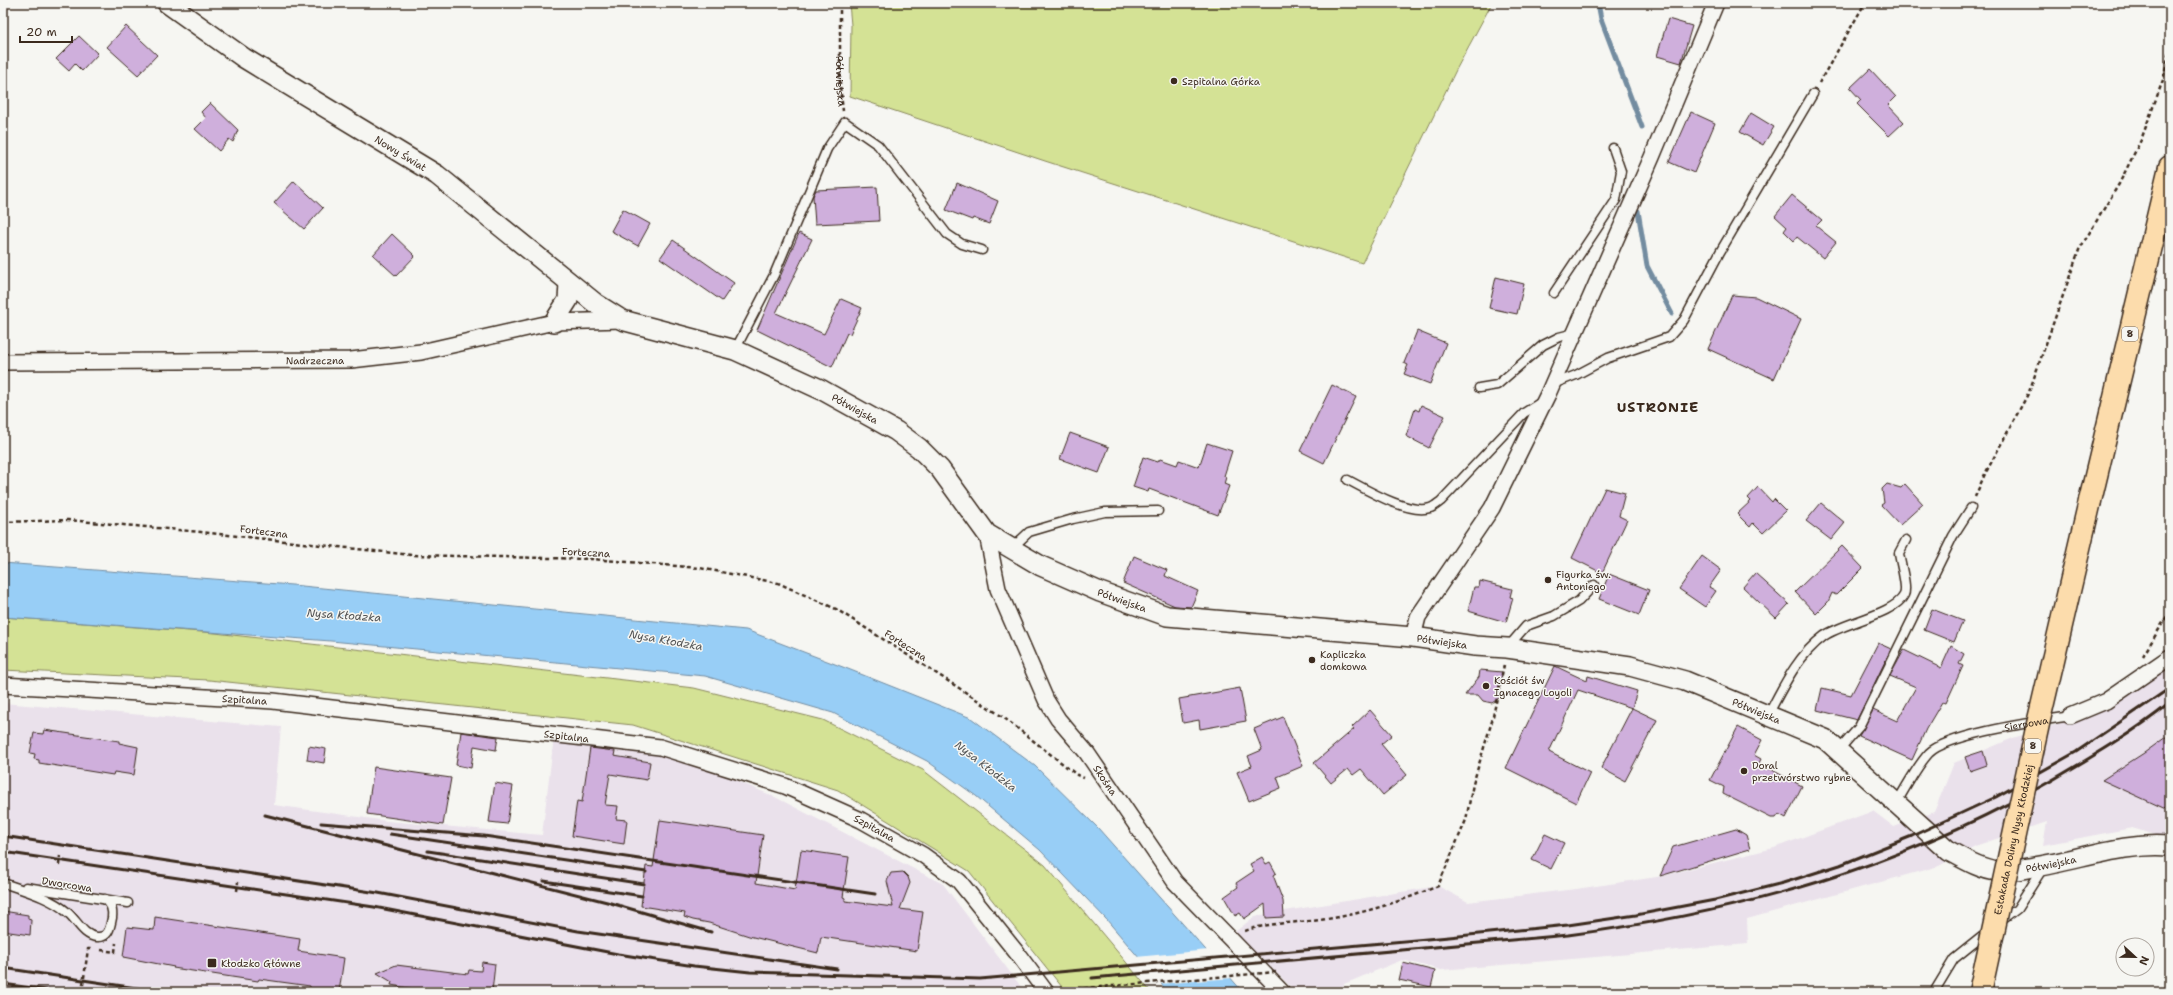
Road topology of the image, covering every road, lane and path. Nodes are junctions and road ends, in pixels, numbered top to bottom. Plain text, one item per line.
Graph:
1 (167, 3) edge
2 (840, 3) edge
3 (1716, 3) edge
4 (1865, 3) edge
5 (2170, 46) edge
6 (1813, 94) joint
7 (845, 122) junction
8 (1613, 148) dead end
9 (2170, 168) edge
10 (1616, 200) junction
11 (1631, 206) junction
12 (982, 250) dead end
13 (569, 283) junction
14 (1554, 293) dead end
15 (622, 320) junction
16 (554, 322) junction
17 (1576, 333) junction
18 (735, 350) junction
19 (3, 362) edge
20 (1553, 384) junction
21 (1480, 388) dead end
22 (1547, 398) junction
23 (1348, 480) dead end
24 (1971, 508) joint
25 (1158, 511) dead end
26 (3, 522) edge
27 (987, 534) junction
28 (1906, 540) dead end
29 (1012, 549) junction
30 (1594, 585) dead end
31 (2170, 611) edge
32 (1413, 637) junction
33 (1507, 648) junction
34 (2170, 657) edge
35 (2139, 680) junction
36 (3, 685) edge
37 (1768, 716) junction
38 (2070, 716) joint
39 (1839, 750) junction
40 (1109, 787) junction
41 (1897, 802) junction
42 (2170, 846) edge
43 (60, 856) dead end
44 (59, 865) dead end
45 (2044, 866) junction
46 (238, 882) dead end
47 (5, 884) edge
48 (237, 891) dead end
49 (105, 900) junction
50 (128, 903) dead end
51 (1230, 938) junction
52 (91, 949) dead end
53 (1276, 972) dead end
54 (82, 992) edge
55 (1042, 992) edge
56 (1046, 992) edge
57 (1282, 992) edge
58 (1299, 992) edge
59 (1313, 992) edge
60 (1934, 992) edge
61 (1980, 992) edge

1 - 13 street, Nowy Świat
2 - 7 path, Półwiejska
3 - 11 street
4 - 6 path
5 - 24 path
6 - 20 lane
7 - 12 lane
7 - 18 lane
8 - 10 lane
9 - 61 highway, Estakada Doliny Nysy Kłodzkiej / 8, bridge
10 - 11 lane
10 - 14 lane
11 - 17 street
13 - 15 street, Nowy Świat
13 - 16 street
15 - 16 street, Nadrzeczna
15 - 18 street, Półwiejska
16 - 19 street, Nadrzeczna
17 - 20 street
17 - 21 lane
18 - 27 street, Półwiejska
20 - 22 street
22 - 23 lane
22 - 32 street
24 - 39 lane
25 - 29 lane
26 - 40 path, Forteczna
27 - 29 street, Półwiejska
27 - 40 street, Skośna
28 - 37 lane
29 - 32 street, Półwiejska
30 - 33 lane
31 - 35 path
32 - 33 street, Półwiejska
33 - 37 street, Półwiejska
33 - 51 path
34 - 35 street, Sierpowa
35 - 38 street, Sierpowa
36 - 56 street, Szpitalna
37 - 39 street, Półwiejska
38 - 41 lane, Sierpowa
39 - 41 street, Półwiejska
40 - 51 street, Skośna
41 - 45 street, Półwiejska
42 - 45 street, Półwiejska
43 - 44 path
45 - 60 lane
46 - 48 path
47 - 49 lane, Dworcowa
47 - 49 lane
49 - 50 lane, Dworcowa
51 - 57 street, Skośna
52 - 54 path, bridge
53 - 55 path, bridge
58 - 59 path

